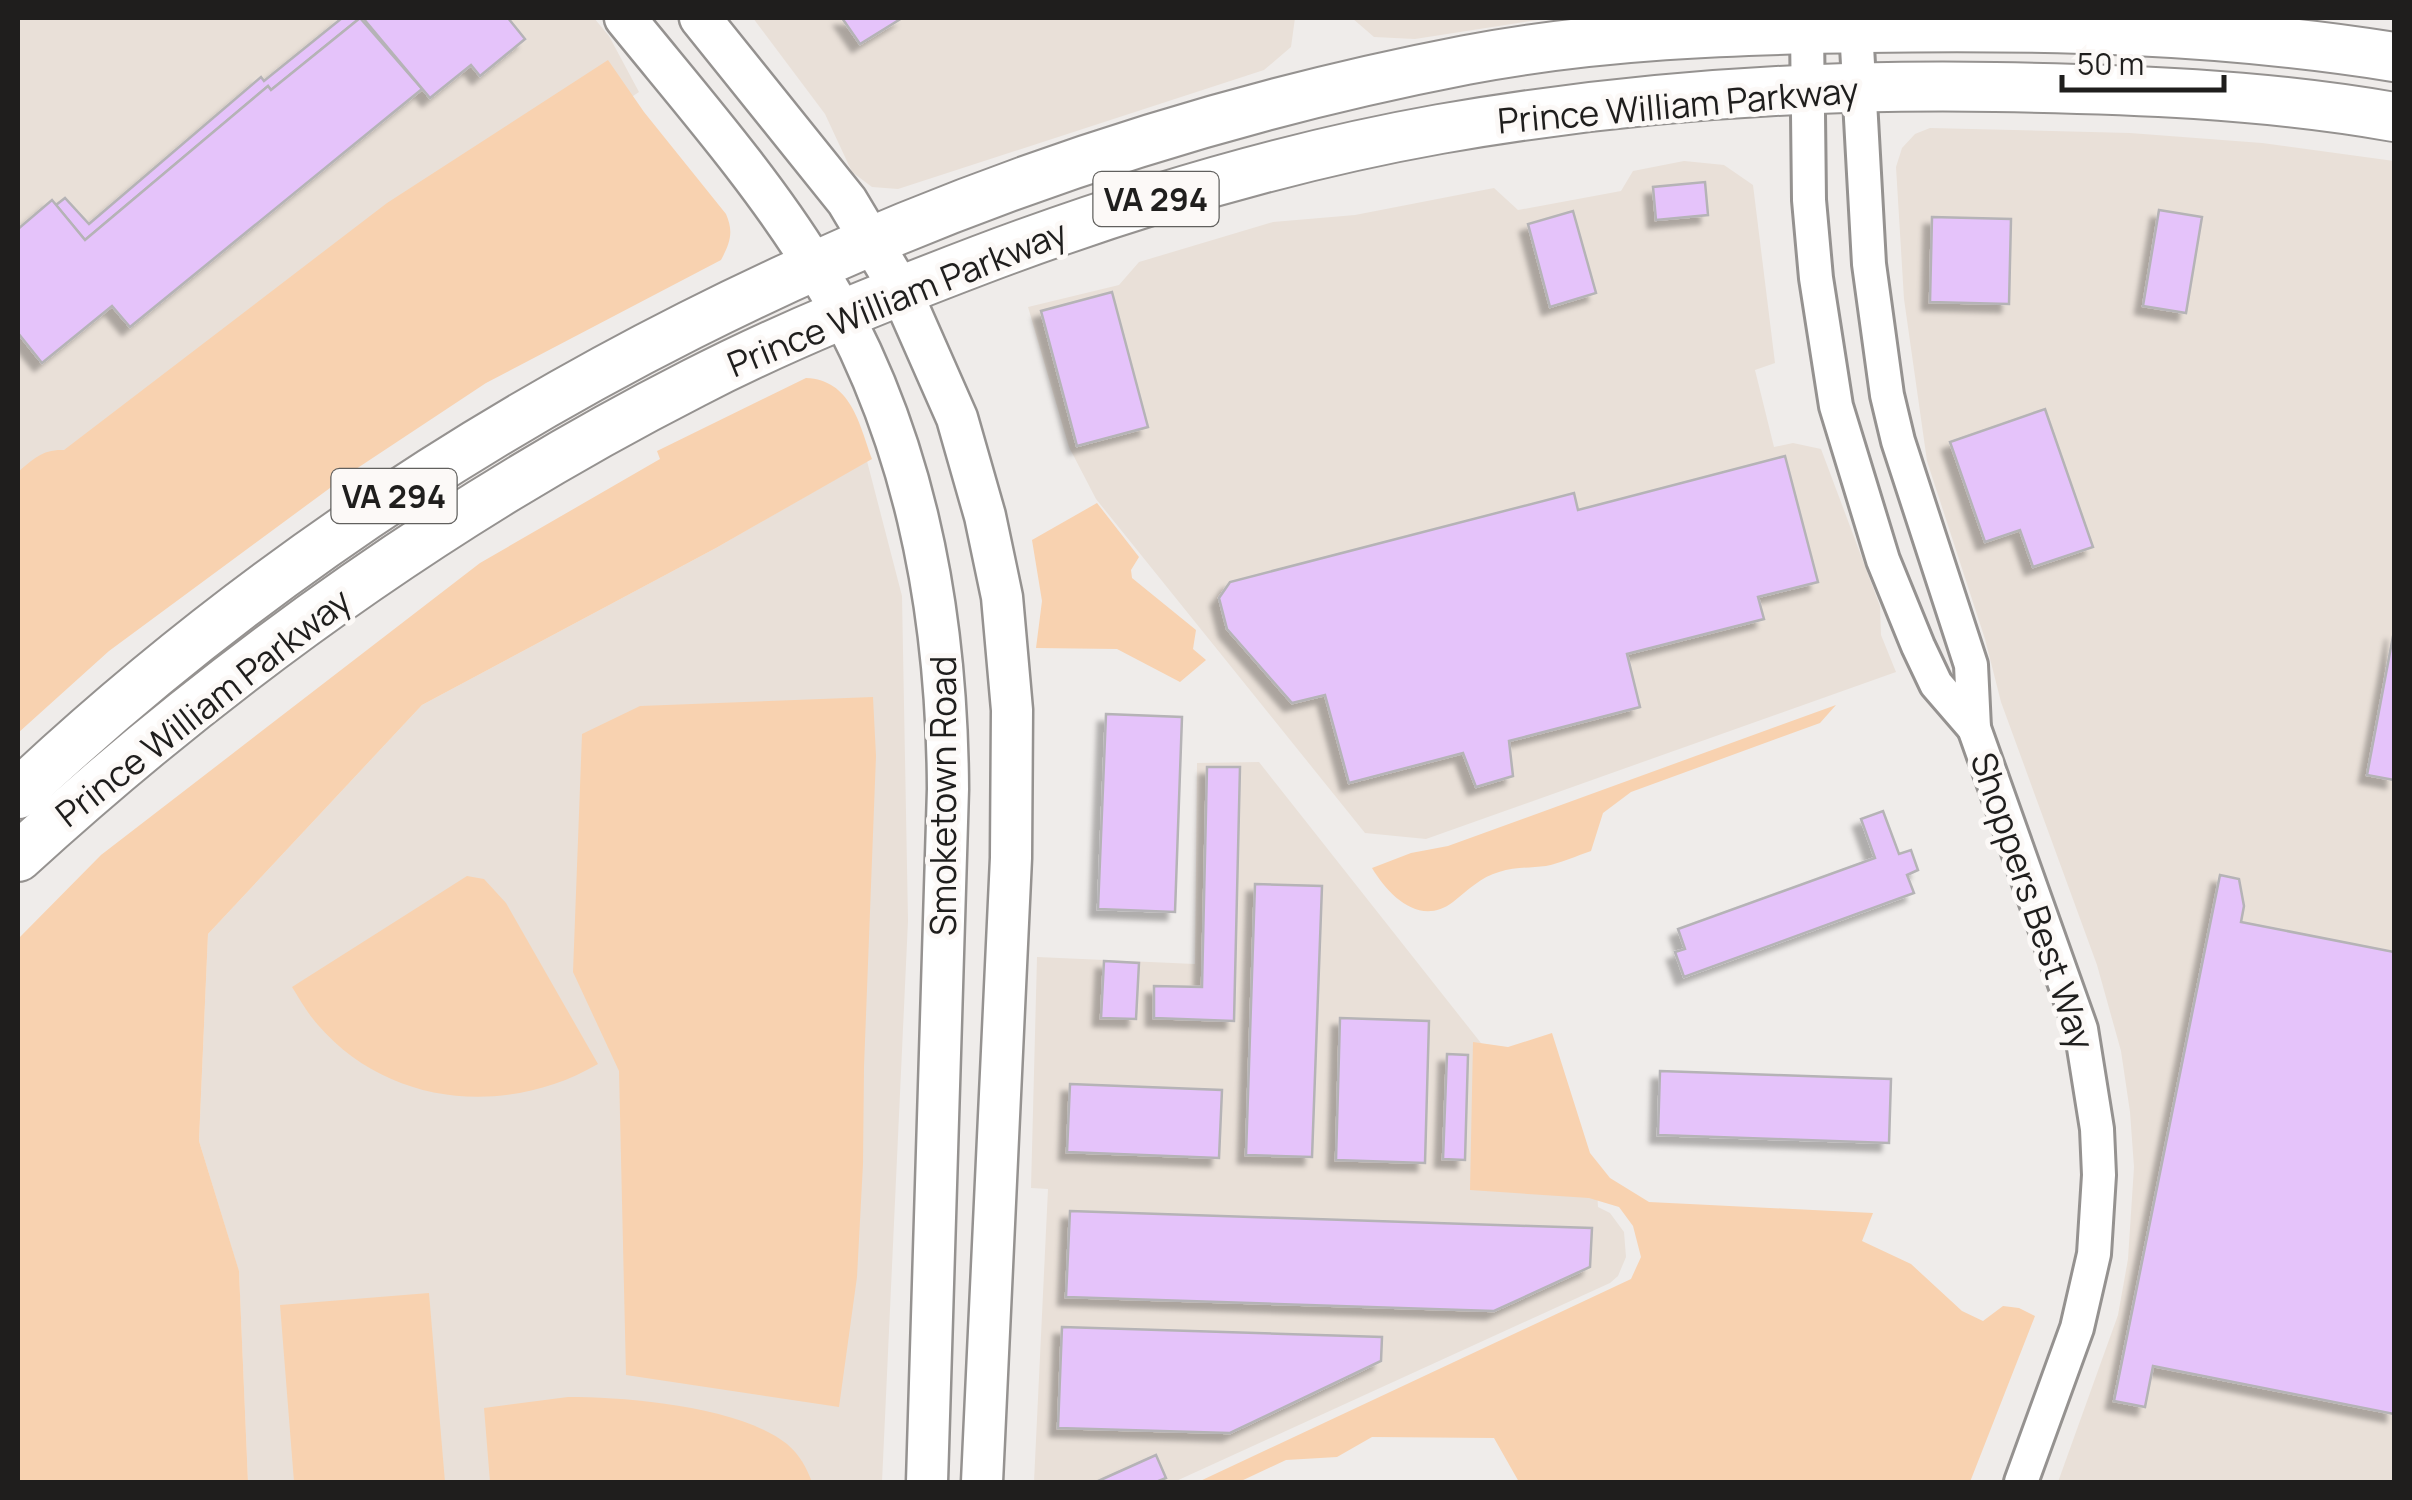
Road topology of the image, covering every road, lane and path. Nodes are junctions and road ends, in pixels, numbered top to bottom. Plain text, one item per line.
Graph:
1 (626, 18) edge
2 (700, 18) edge
3 (1856, 28) junction
4 (1807, 29) junction
5 (2394, 57) edge
6 (1858, 86) junction
7 (1807, 89) junction
8 (2394, 117) edge
9 (874, 242) junction
10 (816, 267) junction
11 (900, 290) junction
12 (841, 314) junction
13 (1974, 728) junction
14 (18, 794) edge
15 (18, 857) edge
16 (927, 1482) edge
17 (982, 1482) edge
18 (2021, 1482) edge

1 - 10 main road, Smoketown Road
2 - 9 main road, Smoketown Road
3 - 4 highway, Prince William Parkway / VA 294
3 - 5 highway, Prince William Parkway / VA 294
3 - 6 street, Shoppers Best Way
4 - 7 street, Shoppers Best Way
4 - 9 highway, Prince William Parkway / VA 294
6 - 7 highway, Prince William Parkway / VA 294
6 - 8 highway, Prince William Parkway / VA 294
6 - 13 street, Shoppers Best Way
7 - 11 highway, Prince William Parkway / VA 294
7 - 13 street, Shoppers Best Way
9 - 10 highway, Prince William Parkway / VA 294
9 - 11 main road, Smoketown Road
10 - 12 main road, Smoketown Road
10 - 14 highway, Prince William Parkway / VA 294
11 - 12 highway, Prince William Parkway / VA 294
11 - 17 main road, Smoketown Road
12 - 15 highway, Prince William Parkway / VA 294
12 - 16 main road, Smoketown Road
13 - 18 street, Shoppers Best Way

